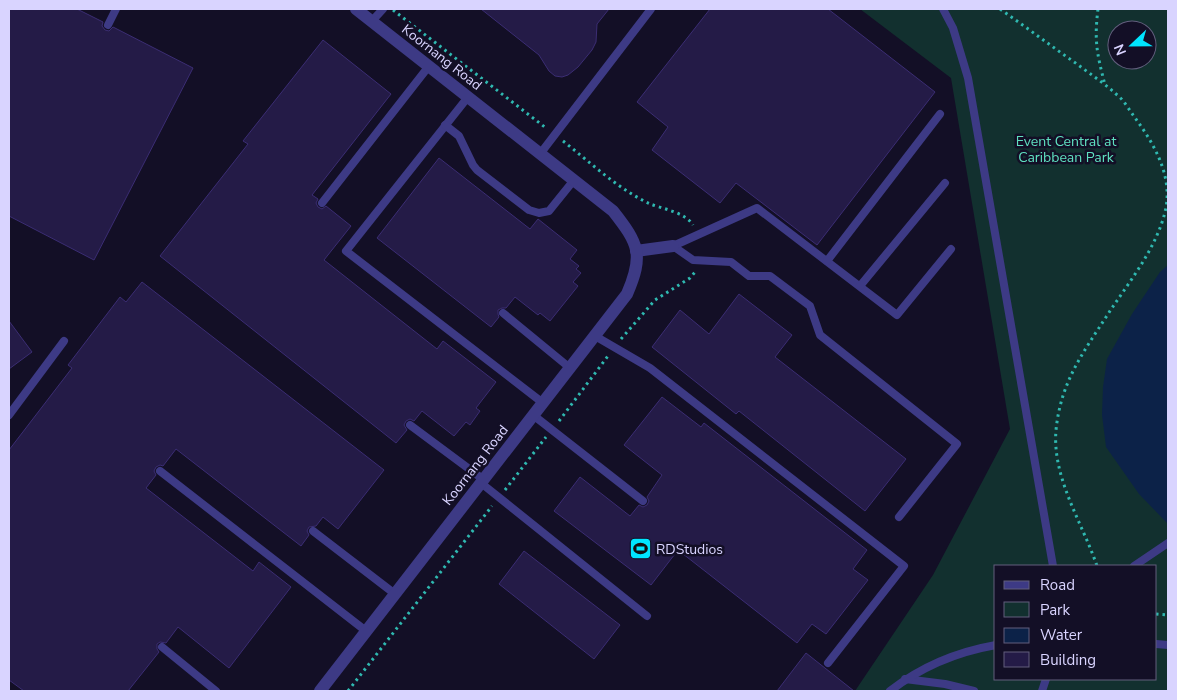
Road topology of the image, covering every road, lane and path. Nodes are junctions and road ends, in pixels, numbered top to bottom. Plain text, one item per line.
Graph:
1 (116, 9) edge
2 (356, 9) edge
3 (383, 9) edge
4 (651, 9) edge
5 (943, 9) edge
6 (1000, 9) edge
7 (1098, 9) edge
8 (372, 22) junction
9 (108, 25) dead end
10 (429, 66) junction
11 (1106, 85) junction
12 (468, 97) junction
13 (940, 114) dead end
14 (445, 125) junction
15 (540, 154) junction
16 (574, 180) junction
17 (945, 183) dead end
18 (322, 203) dead end
19 (673, 246) junction
20 (951, 249) dead end
21 (636, 251) junction
22 (827, 261) junction
23 (860, 286) junction
24 (503, 313) dead end
25 (595, 336) junction
26 (64, 341) dead end
27 (570, 368) junction
28 (543, 403) junction
29 (9, 415) edge
30 (533, 415) junction
31 (410, 426) dead end
32 (160, 471) dead end
33 (482, 481) junction
34 (643, 501) dead end
35 (899, 517) dead end
36 (313, 531) dead end
37 (1168, 543) edge
38 (1054, 565) edge
39 (1097, 565) edge
40 (1135, 565) edge
41 (395, 594) junction
42 (647, 616) dead end
43 (366, 631) junction
44 (994, 645) edge
45 (162, 647) dead end
46 (828, 663) dead end
47 (905, 679) junction
48 (216, 691) edge
49 (320, 691) edge
50 (890, 691) edge
51 (974, 691) edge

1 - 9 lane
2 - 8 street, Koornang Road
3 - 8 lane
4 - 15 lane
5 - 38 lane
6 - 11 path
7 - 11 path
8 - 10 street, Koornang Road
10 - 12 street, Koornang Road
10 - 18 lane
11 - 39 path
12 - 14 lane
12 - 15 street, Koornang Road
13 - 22 lane
14 - 16 lane
14 - 28 lane
15 - 16 street, Koornang Road
16 - 21 street, Koornang Road
17 - 23 lane
19 - 21 street
19 - 22 lane
19 - 35 lane
20 - 23 lane
21 - 25 street, Koornang Road
22 - 23 lane
24 - 27 lane
25 - 27 street, Koornang Road
25 - 46 lane
26 - 29 lane
27 - 28 street, Koornang Road
28 - 30 street, Koornang Road
30 - 33 street, Koornang Road
30 - 34 lane
31 - 33 lane
32 - 43 lane
33 - 41 street, Koornang Road
33 - 42 lane
36 - 41 lane
37 - 40 lane
41 - 43 street, Koornang Road
43 - 49 street, Koornang Road
44 - 47 lane
45 - 48 lane
47 - 50 lane
47 - 51 lane

